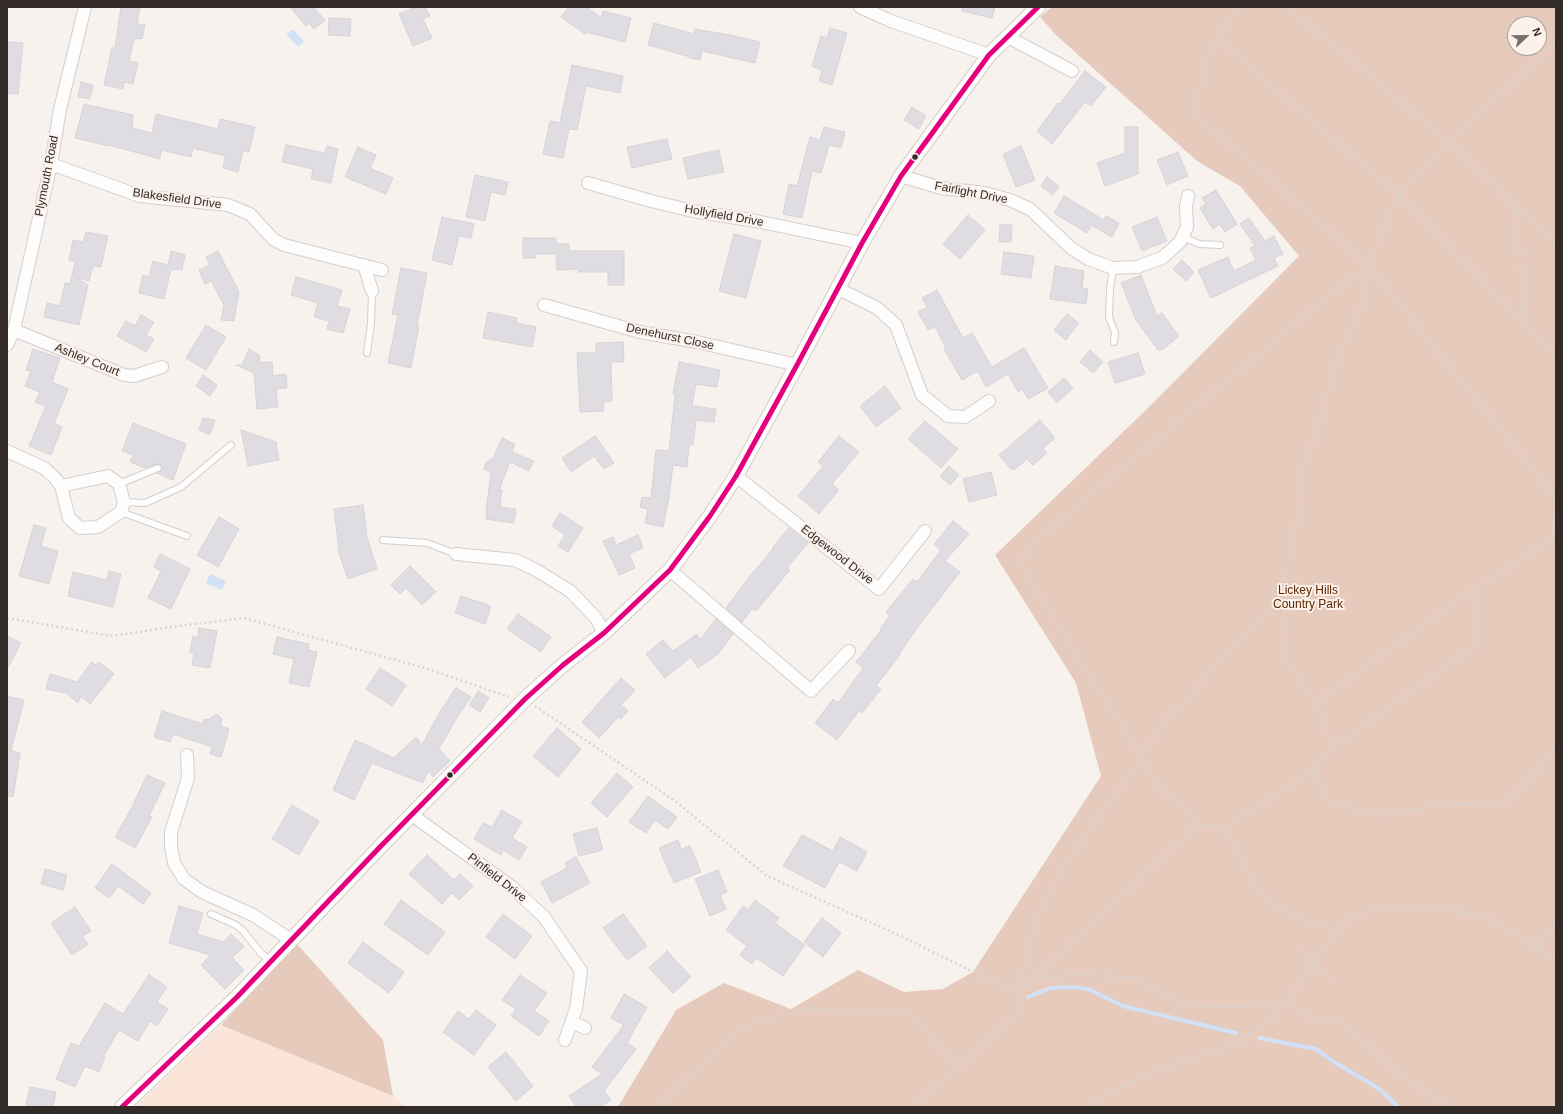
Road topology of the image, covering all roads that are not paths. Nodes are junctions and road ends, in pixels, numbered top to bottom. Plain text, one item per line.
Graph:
1 (85, 7) edge
2 (860, 7) edge
3 (1038, 7) edge
4 (1008, 37) junction
5 (989, 55) junction
6 (1072, 71) dead end
7 (51, 164) junction
8 (901, 176) junction
9 (588, 183) dead end
10 (1188, 196) dead end
11 (1182, 237) junction
12 (862, 243) junction
13 (1220, 245) dead end
14 (364, 266) junction
15 (1113, 268) junction
16 (382, 270) dead end
17 (837, 288) junction
18 (372, 291) joint
19 (544, 305) dead end
20 (14, 330) junction
21 (1114, 342) dead end
22 (7, 345) edge
23 (367, 353) dead end
24 (797, 365) junction
25 (162, 367) dead end
26 (989, 401) dead end
27 (231, 445) dead end
28 (7, 451) edge
29 (158, 468) dead end
30 (736, 476) junction
31 (119, 484) junction
32 (61, 486) junction
33 (122, 507) junction
34 (926, 531) dead end
35 (187, 536) dead end
36 (383, 540) dead end
37 (456, 554) joint
38 (670, 570) junction
39 (604, 633) junction
40 (849, 651) dead end
41 (187, 755) dead end
42 (412, 815) junction
43 (211, 914) dead end
44 (291, 940) junction
45 (271, 962) junction
46 (572, 1022) junction
47 (586, 1028) dead end
48 (565, 1040) dead end
49 (122, 1107) edge

1 - 7 street, Plymouth Road
2 - 5 street
3 - 4 street
4 - 5 street
4 - 6 street
5 - 8 street
7 - 14 street, Blakesfield Drive
7 - 20 street, Plymouth Road
8 - 12 street
8 - 15 street, Fairlight Drive
9 - 12 street, Hollyfield Drive
10 - 11 street, Fairlight Drive
11 - 13 lane
11 - 15 street, Fairlight Drive
12 - 17 street
14 - 16 street, Blakesfield Drive
14 - 18 street
15 - 21 lane
17 - 24 street
17 - 26 street
18 - 23 lane
19 - 24 street, Denehurst Close
20 - 22 street, Plymouth Road
20 - 25 street, Ashley Court
24 - 30 street
27 - 33 lane
28 - 32 street
29 - 31 lane
30 - 34 street, Edgewood Drive
30 - 38 street
31 - 32 street
31 - 33 street
32 - 33 street
33 - 35 lane
36 - 37 lane
37 - 39 street
38 - 39 street
38 - 40 street
39 - 42 street
41 - 44 street
42 - 44 street
42 - 46 street, Pinfield Drive
43 - 45 lane
44 - 45 street
45 - 49 street
46 - 47 street
46 - 48 street, Pinfield Drive

